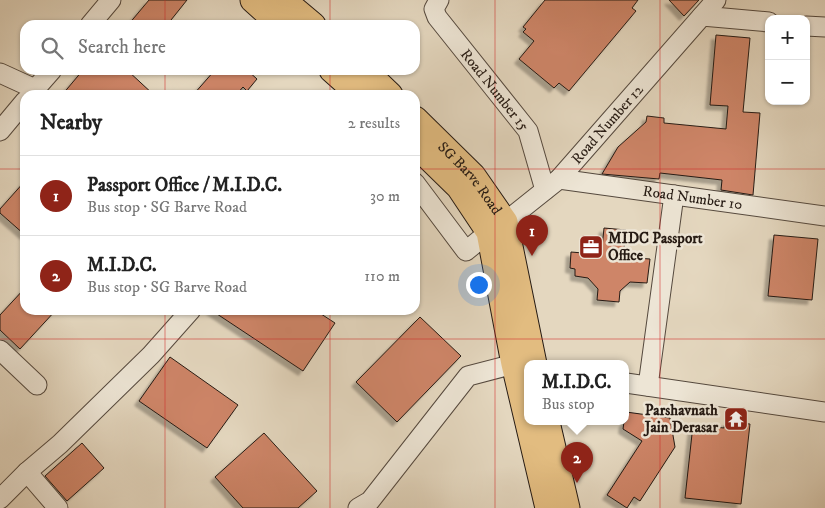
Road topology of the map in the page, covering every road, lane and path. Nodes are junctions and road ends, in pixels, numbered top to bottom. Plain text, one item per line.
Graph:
1 (111, 0) edge
2 (253, 0) edge
3 (283, 0) edge
4 (439, 0) edge
5 (716, 0) edge
6 (702, 16) junction
7 (94, 20) edge
8 (275, 20) edge
9 (306, 20) edge
10 (765, 22) edge
11 (810, 26) edge
12 (825, 27) edge
13 (0, 73) edge
14 (48, 75) edge
15 (338, 75) edge
16 (369, 75) edge
17 (23, 90) edge
18 (34, 90) edge
19 (354, 90) edge
20 (385, 90) edge
21 (20, 107) edge
22 (420, 124) edge
23 (0, 131) edge
24 (424, 167) edge
25 (552, 185) junction
26 (420, 190) edge
27 (674, 195) junction
28 (825, 216) edge
29 (497, 227) junction
30 (187, 315) edge
31 (0, 350) edge
32 (524, 361) edge
33 (524, 366) edge
34 (629, 383) edge
35 (37, 385) dead end
36 (648, 386) junction
37 (825, 412) edge
38 (535, 425) edge
39 (548, 425) edge
40 (27, 472) junction
41 (0, 498) edge
42 (58, 508) edge
43 (358, 508) edge
44 (548, 508) edge
45 (567, 508) edge

1 - 7 street
2 - 8 main road
3 - 9 main road
4 - 25 street, Road Number 15
5 - 6 street, Road Number 12
6 - 10 street
6 - 25 street, Road Number 12
11 - 12 street
13 - 17 street
14 - 18 street
15 - 19 main road
16 - 20 main road
21 - 23 street
22 - 29 main road, SG Barve Road
24 - 29 main road, SG Barve Road
25 - 27 street, Road Number 10
25 - 29 street, Road Number 12
26 - 29 street, Road Number 12
27 - 28 street, Road Number 10
27 - 36 street
29 - 32 main road, SG Barve Road
30 - 40 street
31 - 35 street
33 - 43 street
34 - 36 street
36 - 37 street
38 - 44 main road, SG Barve Road
39 - 45 main road
40 - 41 street
40 - 42 street

